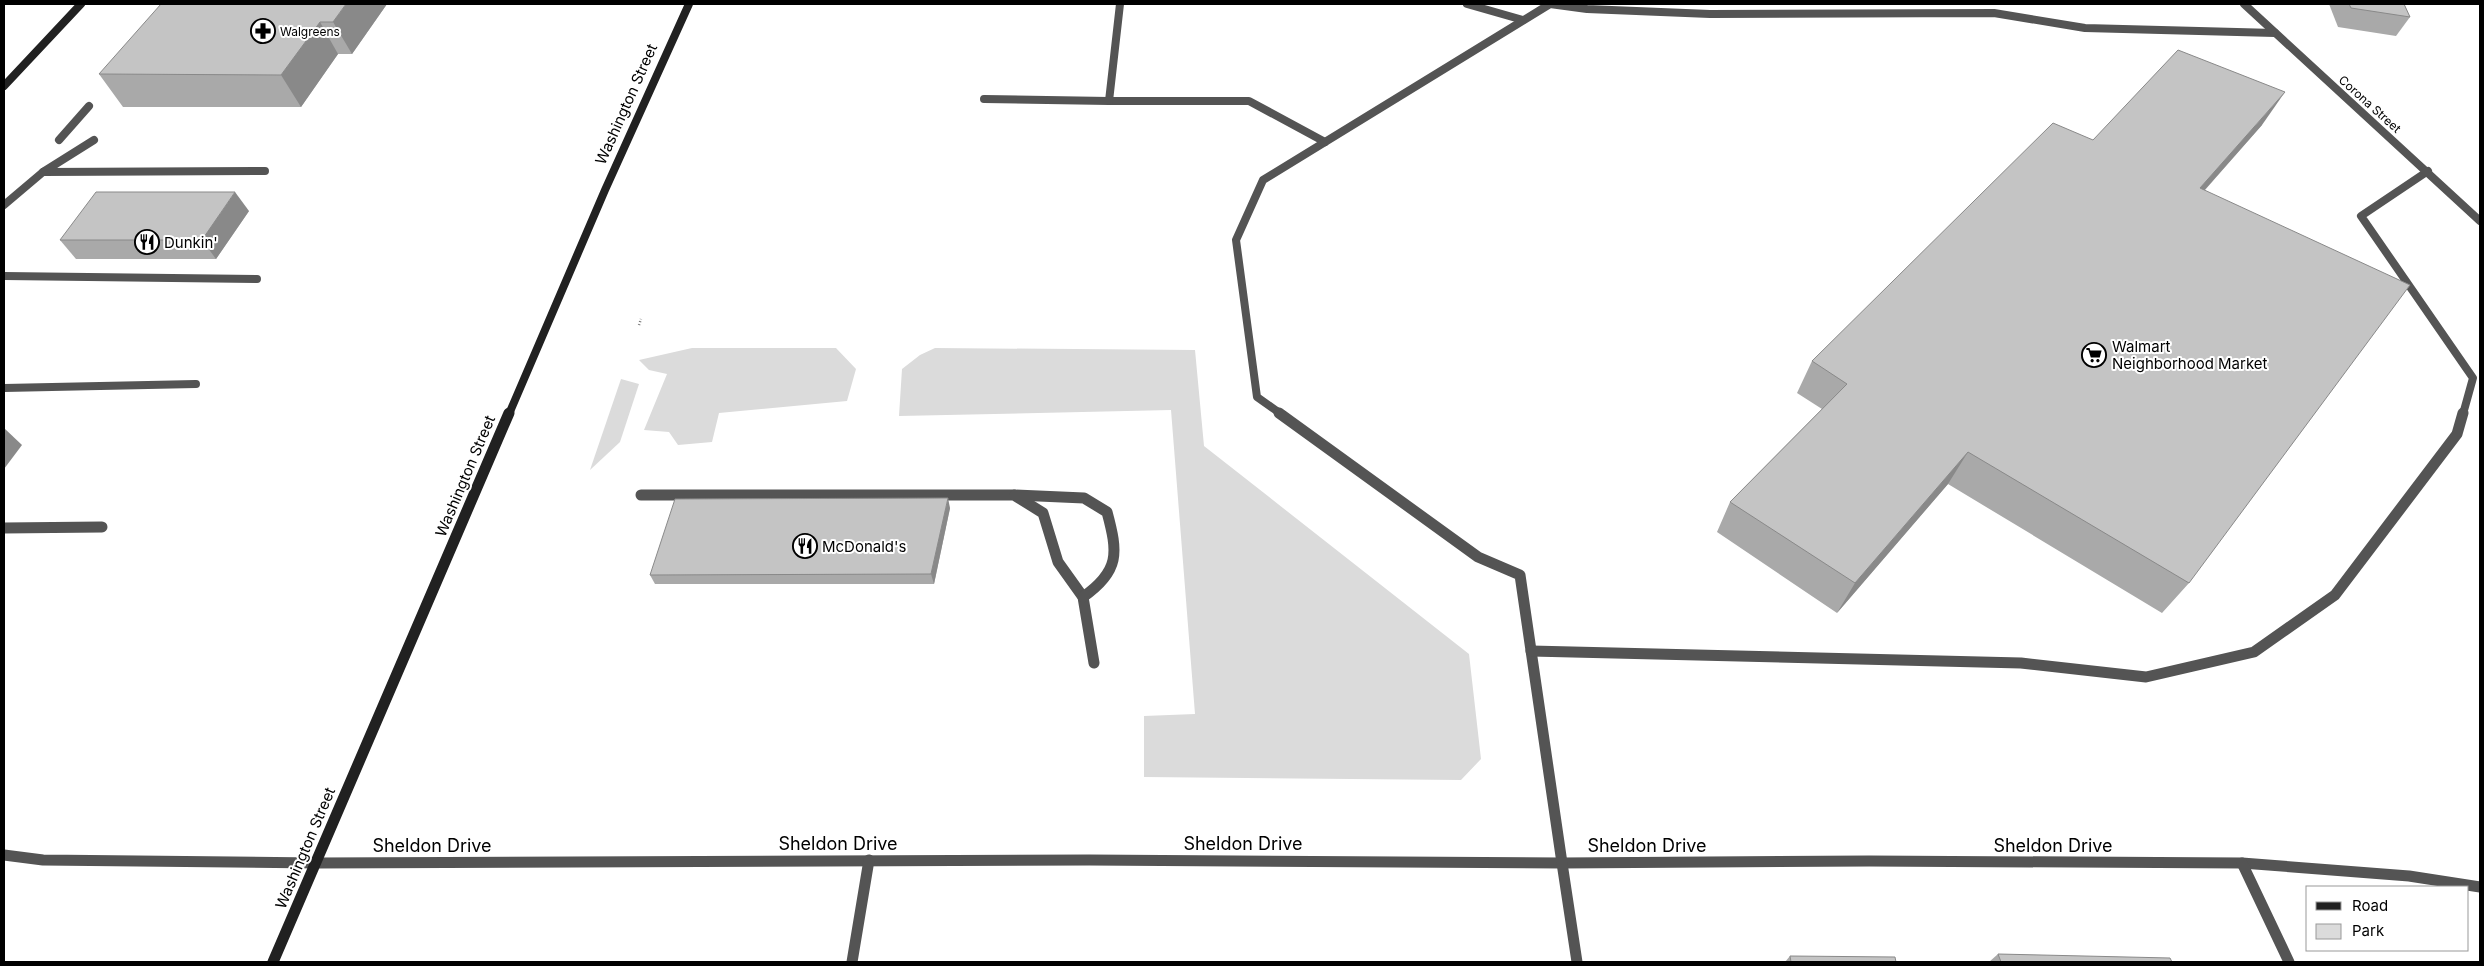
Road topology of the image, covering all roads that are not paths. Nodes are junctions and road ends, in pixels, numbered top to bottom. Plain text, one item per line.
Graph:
1 (81, 4) edge
2 (689, 4) edge
3 (1120, 4) edge
4 (1467, 4) edge
5 (2244, 4) edge
6 (1523, 20) junction
7 (2275, 33) junction
8 (4, 86) edge
9 (984, 99) dead end
10 (1108, 101) junction
11 (89, 106) dead end
12 (59, 140) dead end
13 (94, 140) dead end
14 (1325, 142) junction
15 (265, 171) dead end
16 (2428, 171) junction
17 (42, 172) junction
18 (4, 205) edge
19 (2480, 221) edge
20 (4, 276) edge
21 (257, 280) dead end
22 (196, 384) dead end
23 (4, 388) edge
24 (641, 495) dead end
25 (1014, 495) junction
26 (102, 527) dead end
27 (4, 528) edge
28 (1083, 597) junction
29 (1531, 651) junction
30 (1094, 663) dead end
31 (4, 855) edge
32 (869, 860) junction
33 (317, 863) junction
34 (1562, 863) junction
35 (2242, 863) junction
36 (2480, 887) edge
37 (273, 962) edge
38 (852, 962) edge
39 (1577, 962) edge
40 (2289, 962) edge

1 - 8 main road
2 - 33 main road, Washington Street
3 - 10 street
4 - 6 street
5 - 7 street, Corona Street
6 - 7 street
6 - 14 street
7 - 16 street, Corona Street
9 - 10 street
10 - 14 street
11 - 12 street
13 - 17 street
14 - 29 street
15 - 17 street
16 - 19 street, Corona Street
16 - 29 street
17 - 18 street
20 - 21 street
22 - 23 street
24 - 25 street
25 - 28 street
25 - 28 street
26 - 27 street
28 - 30 street
29 - 34 street
31 - 33 street, Sheldon Drive
32 - 33 street, Sheldon Drive
32 - 34 street, Sheldon Drive
32 - 38 street
33 - 37 main road, Washington Street
34 - 35 street, Sheldon Drive
34 - 39 street
35 - 36 street, Sheldon Drive
35 - 40 street

